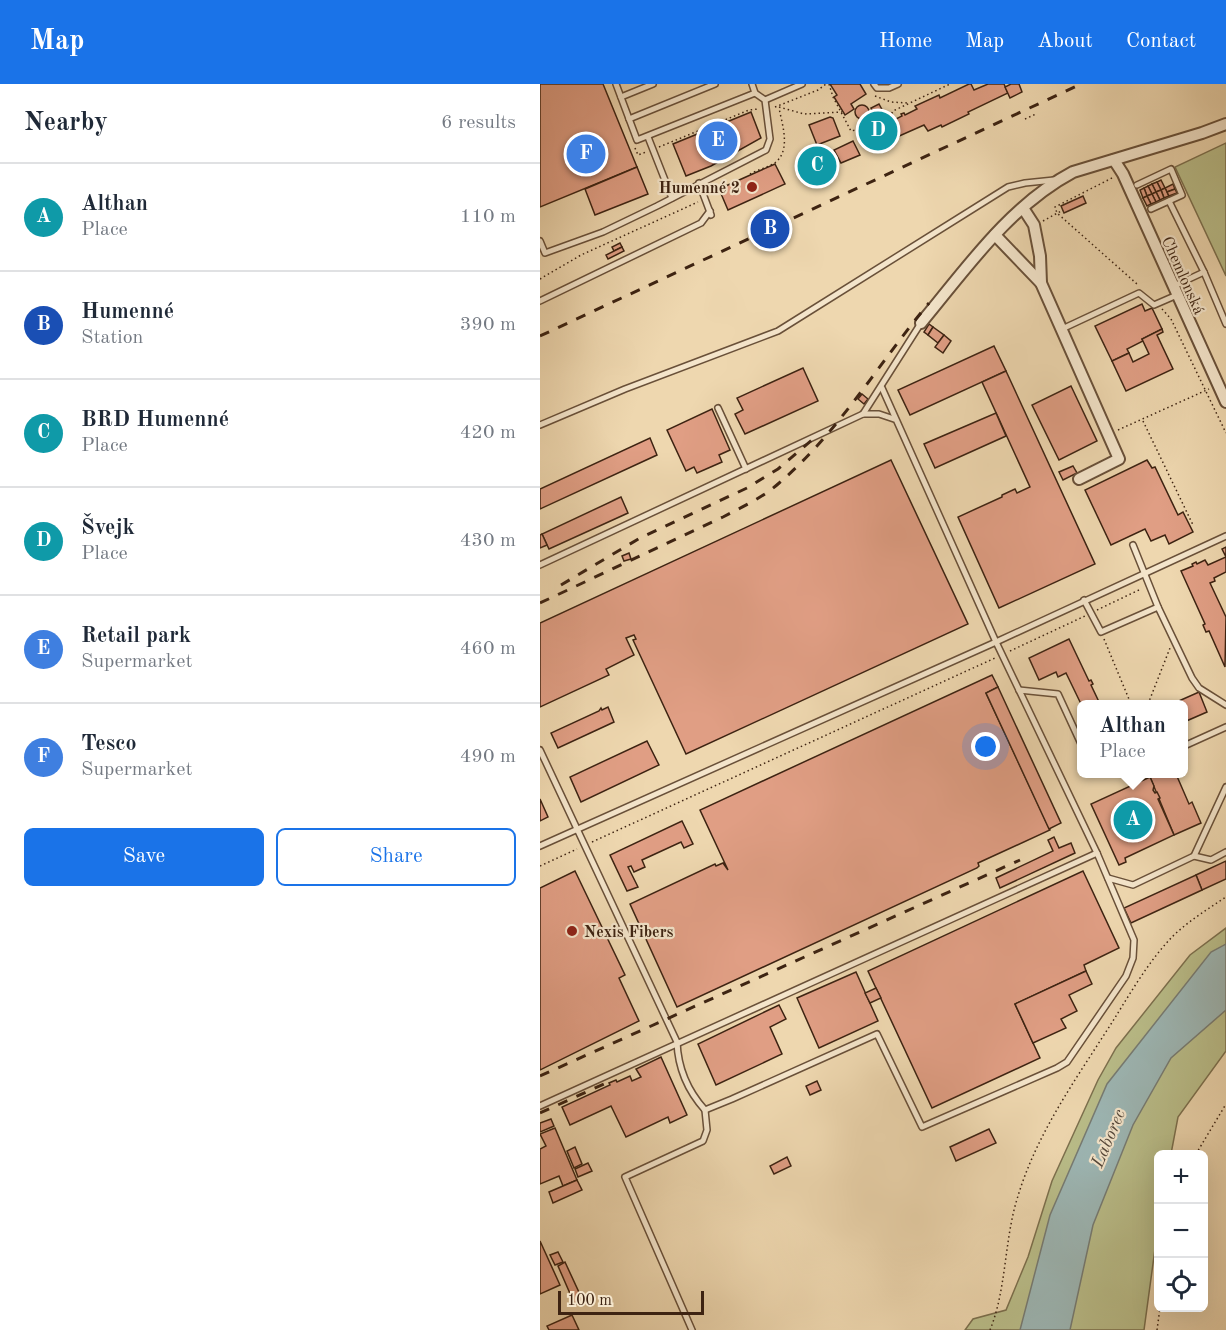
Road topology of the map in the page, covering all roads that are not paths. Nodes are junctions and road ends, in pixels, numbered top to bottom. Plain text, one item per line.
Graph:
1 (615, 84) edge
2 (653, 84) edge
3 (715, 84) edge
4 (752, 84) edge
5 (785, 84) edge
6 (802, 84) edge
7 (874, 84) edge
8 (898, 84) edge
9 (788, 90) junction
10 (755, 93) junction
11 (621, 97) junction
12 (765, 100) junction
13 (629, 119) junction
14 (1226, 124) edge
15 (648, 137) junction
16 (1114, 160) junction
17 (1059, 179) junction
18 (699, 183) junction
19 (1137, 185) dead end
20 (672, 198) junction
21 (1169, 201) junction
22 (1023, 208) junction
23 (1151, 209) dead end
24 (995, 235) junction
25 (540, 241) edge
26 (1204, 272) junction
27 (1041, 283) junction
28 (1175, 291) junction
29 (540, 302) edge
30 (921, 323) joint
31 (1226, 324) edge
32 (1062, 330) junction
33 (1222, 381) edge
34 (882, 388) junction
35 (1226, 402) edge
36 (718, 408) dead end
37 (863, 414) junction
38 (894, 419) junction
39 (540, 425) edge
40 (746, 469) junction
41 (1079, 479) dead end
42 (1226, 536) edge
43 (1133, 545) dead end
44 (540, 565) edge
45 (1144, 573) junction
46 (1084, 600) junction
47 (1158, 607) junction
48 (996, 642) junction
49 (1019, 690) junction
50 (1226, 705) edge
51 (1226, 727) edge
52 (1077, 735) edge
53 (1188, 744) edge
54 (540, 750) edge
55 (1226, 787) edge
56 (576, 828) junction
57 (540, 846) edge
58 (1226, 852) edge
59 (1098, 853) junction
60 (1194, 855) junction
61 (1108, 878) junction
62 (677, 1042) junction
63 (540, 1106) edge
64 (705, 1110) junction
65 (692, 1330) edge

1 - 11 lane
2 - 11 lane
3 - 13 lane
4 - 10 lane
5 - 9 lane
6 - 9 lane
7 - 8 lane
9 - 12 lane
10 - 12 lane
10 - 15 lane
11 - 13 lane
12 - 18 lane
13 - 15 lane
14 - 16 street
15 - 20 lane
16 - 17 street
16 - 28 street, Chemlonská
17 - 22 street
17 - 39 lane
18 - 20 lane
18 - 29 lane
19 - 21 lane
20 - 25 lane
21 - 23 lane
21 - 26 lane
22 - 24 street
22 - 27 street
24 - 27 street
24 - 30 street
26 - 28 lane
26 - 31 lane
27 - 32 street
28 - 32 lane
28 - 33 street, Chemlonská
30 - 34 lane
32 - 41 street
33 - 35 street, Chemlonská
34 - 37 lane
34 - 38 lane
36 - 40 lane
37 - 38 lane
37 - 40 lane
38 - 48 lane
40 - 44 lane
42 - 45 lane
43 - 45 lane
45 - 46 lane
45 - 47 lane
46 - 47 lane
46 - 48 lane
47 - 50 lane
48 - 49 lane
48 - 56 lane
49 - 52 lane
49 - 59 lane
51 - 53 lane
54 - 56 lane
55 - 60 lane
56 - 57 lane
56 - 62 lane
58 - 60 lane
59 - 61 lane
59 - 62 lane
60 - 61 lane
61 - 64 lane
62 - 63 lane
62 - 64 lane
64 - 65 lane

